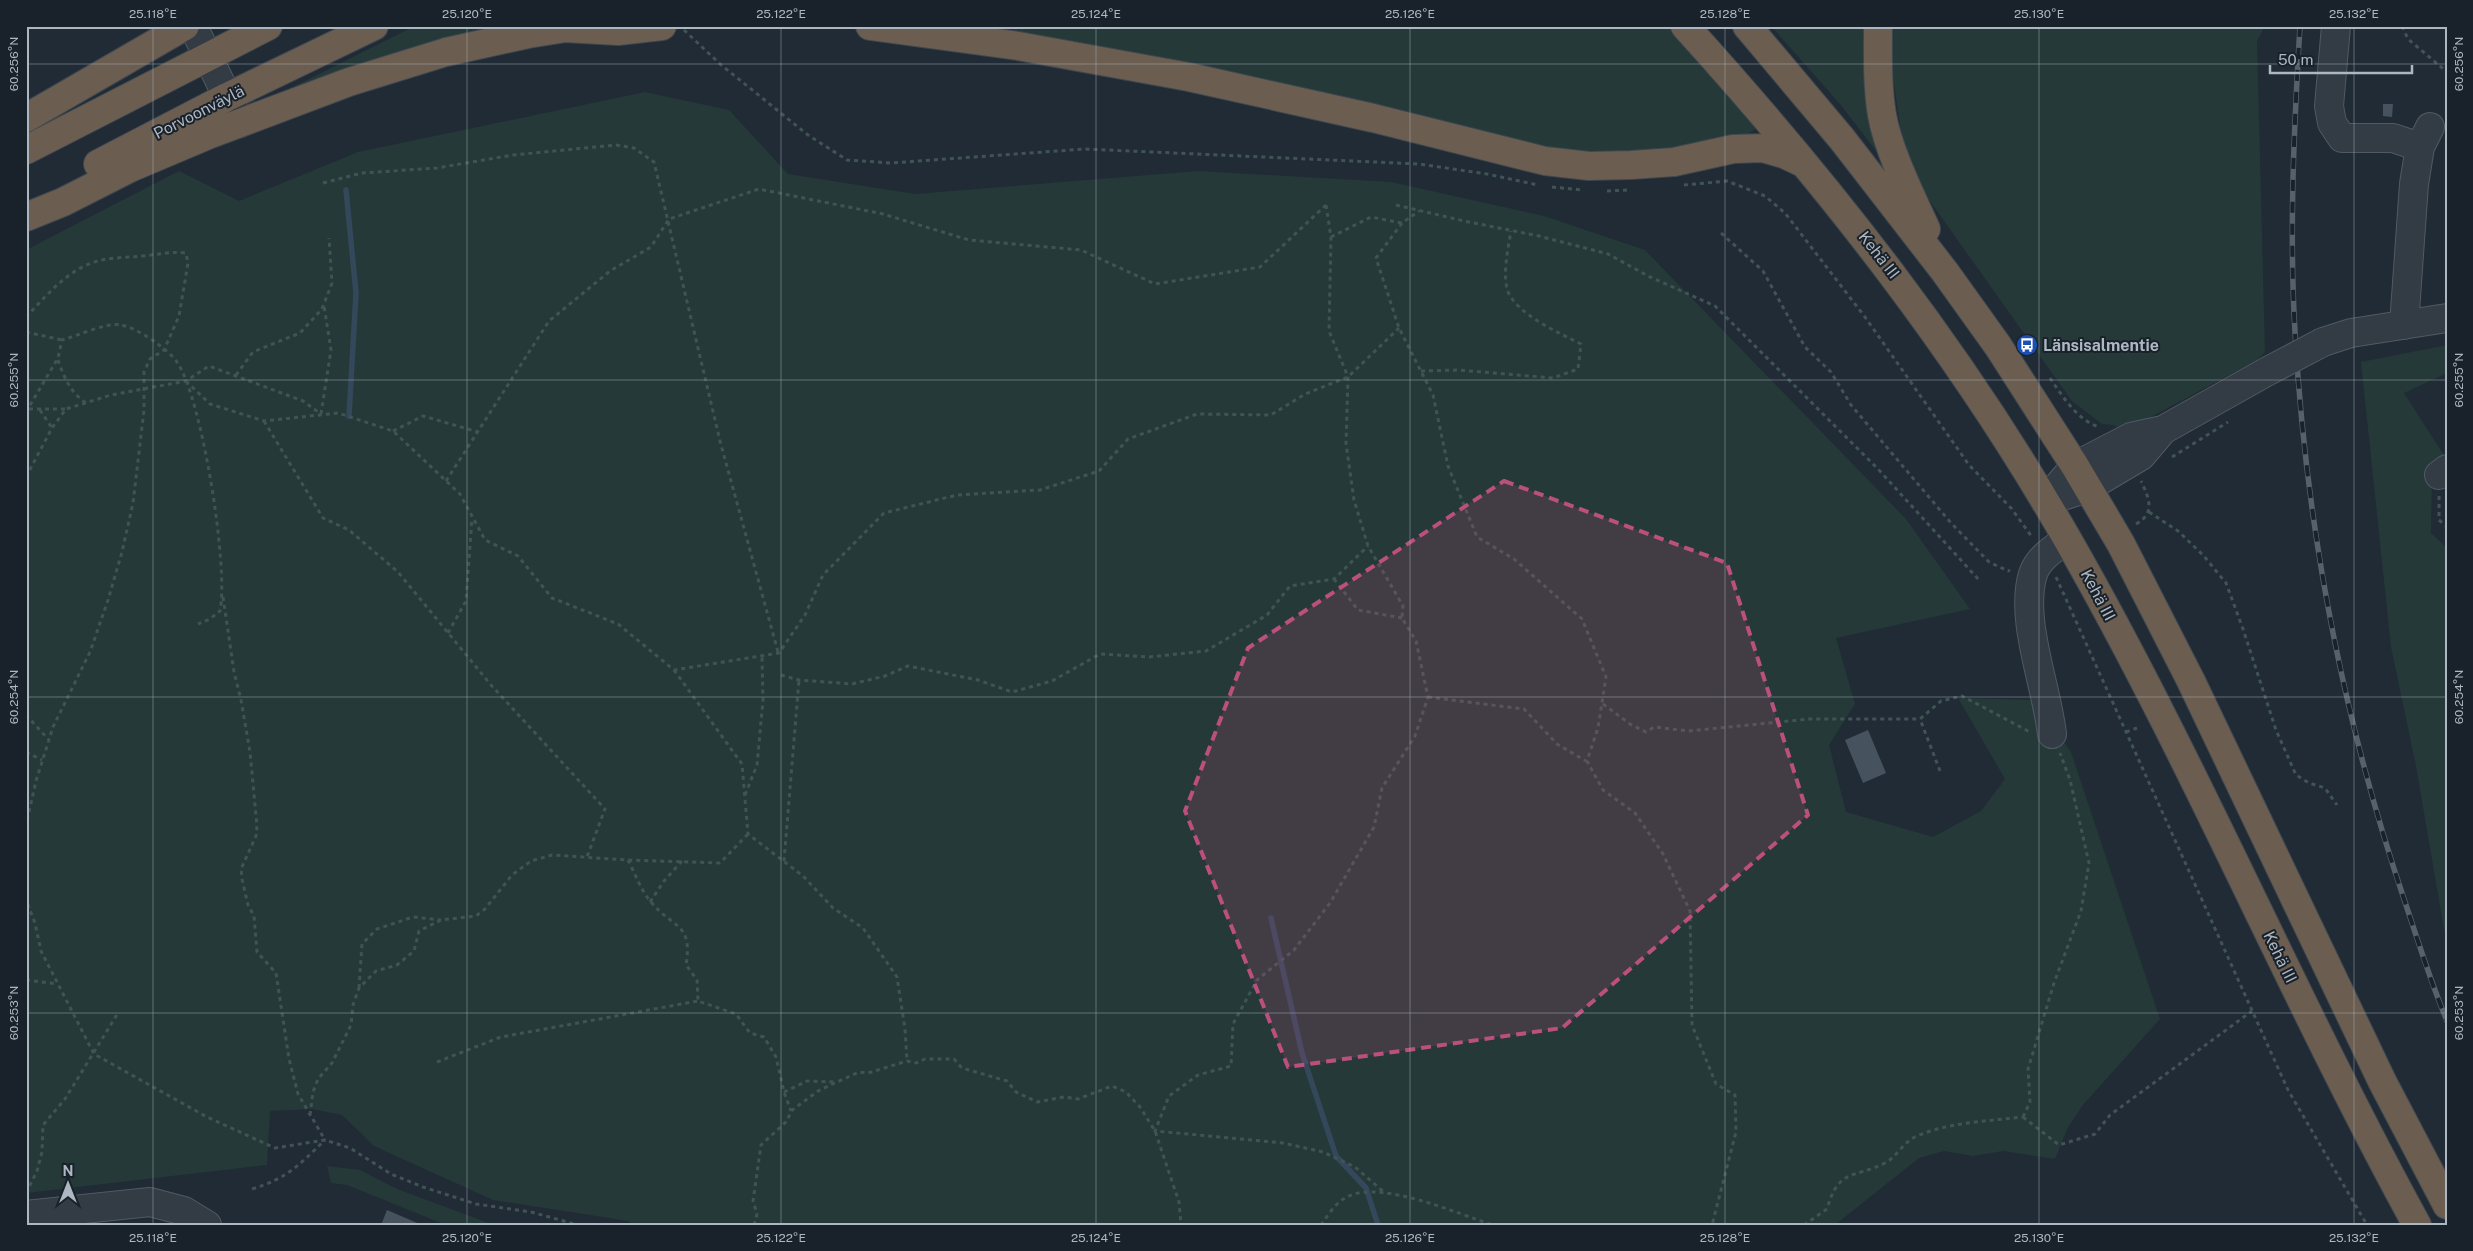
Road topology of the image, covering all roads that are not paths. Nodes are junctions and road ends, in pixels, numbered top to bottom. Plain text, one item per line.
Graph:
1 (185, 26) edge
2 (193, 26) edge
3 (268, 26) edge
4 (374, 26) edge
5 (662, 26) edge
6 (870, 26) edge
7 (1685, 26) edge
8 (1747, 26) edge
9 (1878, 26) edge
10 (2336, 26) edge
11 (572, 27) edge
12 (208, 56) junction
13 (227, 96) junction
14 (26, 118) edge
15 (240, 123) junction
16 (26, 150) edge
17 (1806, 164) junction
18 (26, 203) edge
19 (26, 217) edge
20 (1945, 272) junction
21 (2447, 318) edge
22 (2404, 325) junction
23 (2163, 430) junction
24 (2081, 477) junction
25 (2045, 501) junction
26 (2067, 539) junction
27 (2042, 733) road end
28 (2447, 1205) edge
29 (26, 1215) edge
30 (207, 1225) edge
31 (2417, 1225) edge

1 - 14 highway
2 - 12 street
3 - 12 highway
4 - 13 highway, Porvoonväylä
5 - 11 highway
6 - 17 highway
7 - 17 highway, Kehä III
8 - 20 highway
9 - 20 highway
10 - 22 street
11 - 15 highway
12 - 13 street
12 - 16 highway
13 - 15 street
13 - 18 highway, Porvoonväylä
15 - 19 highway
17 - 25 highway, Kehä III
20 - 24 highway
21 - 22 street
22 - 23 street, bridge
23 - 24 street
23 - 24 street
24 - 25 street
24 - 28 highway
25 - 26 highway, Kehä III
26 - 27 street
26 - 31 highway, Kehä III
29 - 30 street

